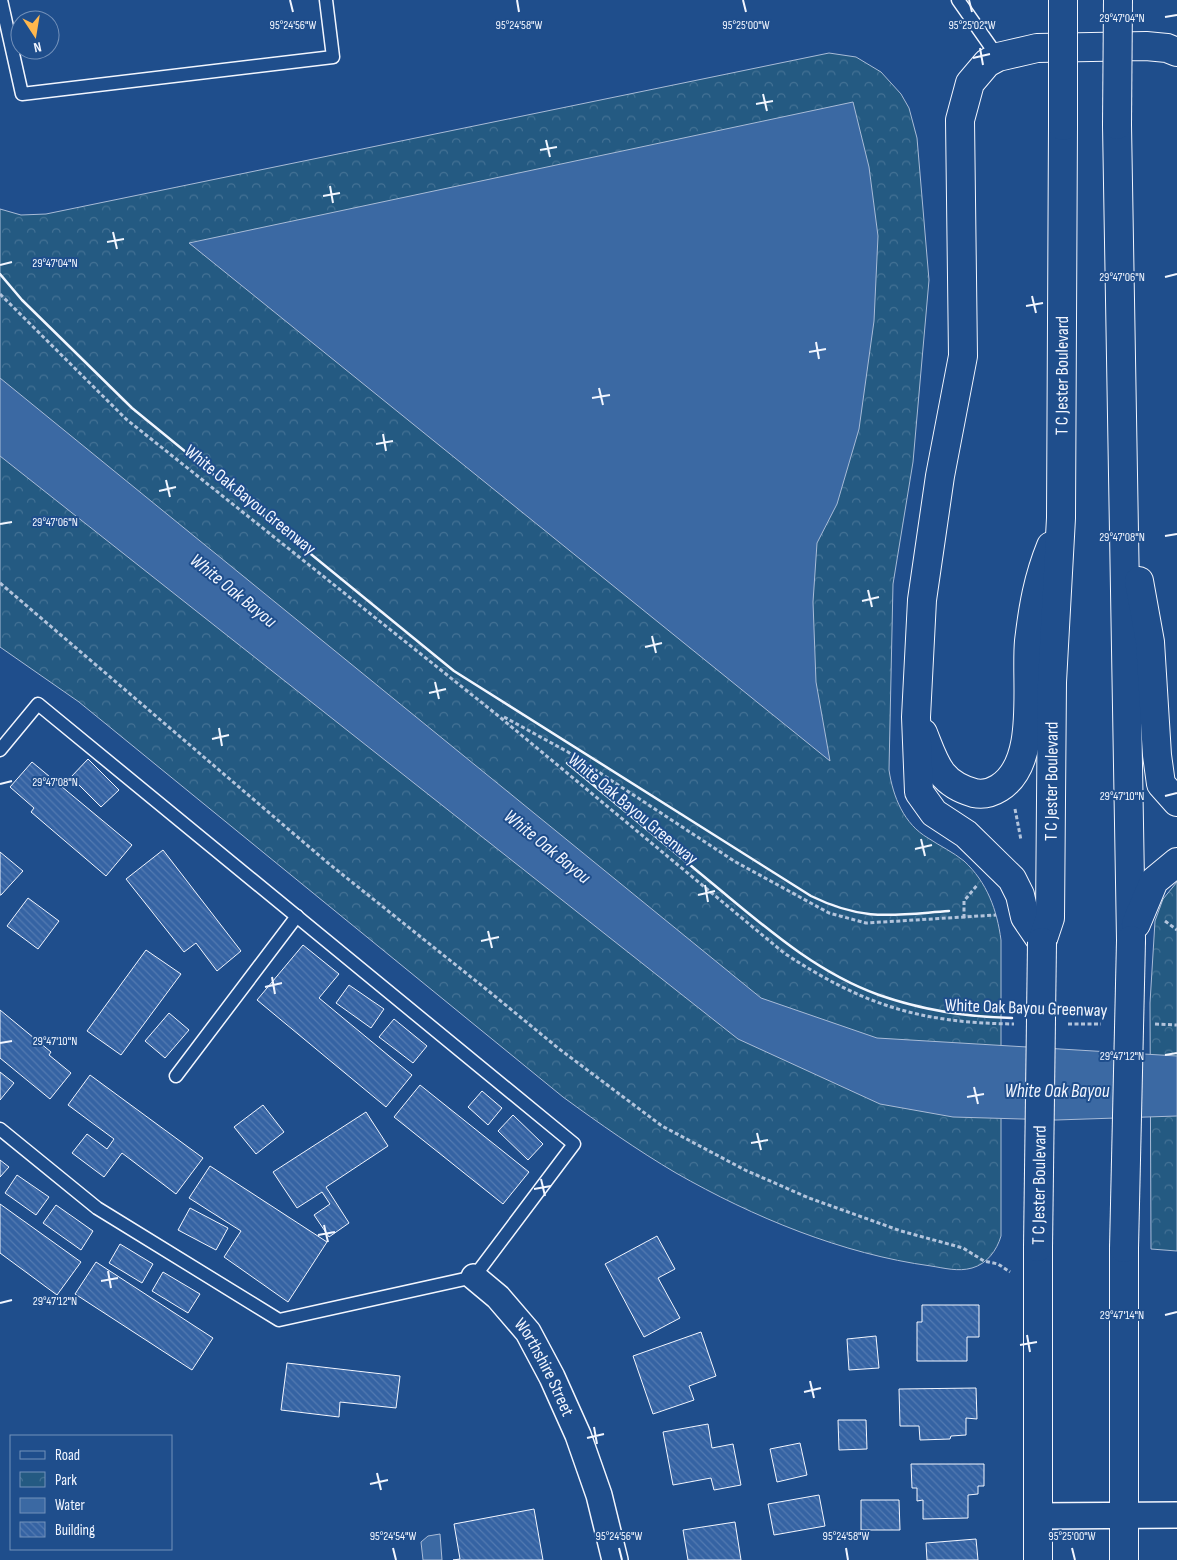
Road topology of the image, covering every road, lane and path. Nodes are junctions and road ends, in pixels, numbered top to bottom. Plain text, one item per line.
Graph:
1 (1, 0) edge
2 (326, 0) edge
3 (958, 0) edge
4 (1062, 0) edge
5 (1118, 0) edge
6 (1177, 52) edge
7 (998, 57) junction
8 (0, 294) edge
9 (1124, 498) junction
10 (1061, 518) junction
11 (0, 583) edge
12 (496, 714) junction
13 (916, 717) junction
14 (0, 750) edge
15 (1177, 802) edge
16 (1014, 803) dead end
17 (1022, 848) dead end
18 (1177, 862) edge
19 (985, 878) dead end
20 (1002, 915) dead end
21 (296, 916) junction
22 (964, 918) junction
23 (1131, 940) junction
24 (1042, 942) junction
25 (1019, 1024) dead end
26 (1067, 1024) dead end
27 (1105, 1024) dead end
28 (1152, 1024) dead end
29 (1177, 1025) edge
30 (176, 1076) dead end
31 (0, 1129) edge
32 (474, 1276) junction
33 (1038, 1290) junction
34 (1124, 1515) junction
35 (1177, 1515) edge
36 (1037, 1516) junction
37 (615, 1560) edge
38 (1038, 1560) edge
39 (1124, 1560) edge

1 - 2 lane
3 - 7 lane
4 - 10 main road, T C Jester Boulevard, bridge
5 - 9 main road, bridge
6 - 7 main road
7 - 13 main road
8 - 12 path, White Oak Bayou Greenway
9 - 15 main road
9 - 23 main road
10 - 13 main road
10 - 24 main road, T C Jester Boulevard
11 - 33 path
12 - 22 path, White Oak Bayou Greenway
12 - 25 path, White Oak Bayou Greenway
13 - 24 main road
14 - 21 lane
16 - 17 path
18 - 23 main road
19 - 22 path
20 - 22 path, White Oak Bayou Greenway
21 - 30 lane
21 - 32 lane
23 - 34 main road, bridge
24 - 33 main road, T C Jester Boulevard, bridge
26 - 27 path, White Oak Bayou Greenway
28 - 29 path
31 - 32 lane
32 - 37 street, Worthshire Street
33 - 36 main road, T C Jester Boulevard
34 - 35 street
34 - 36 street
34 - 39 main road
36 - 38 main road, T C Jester Boulevard

